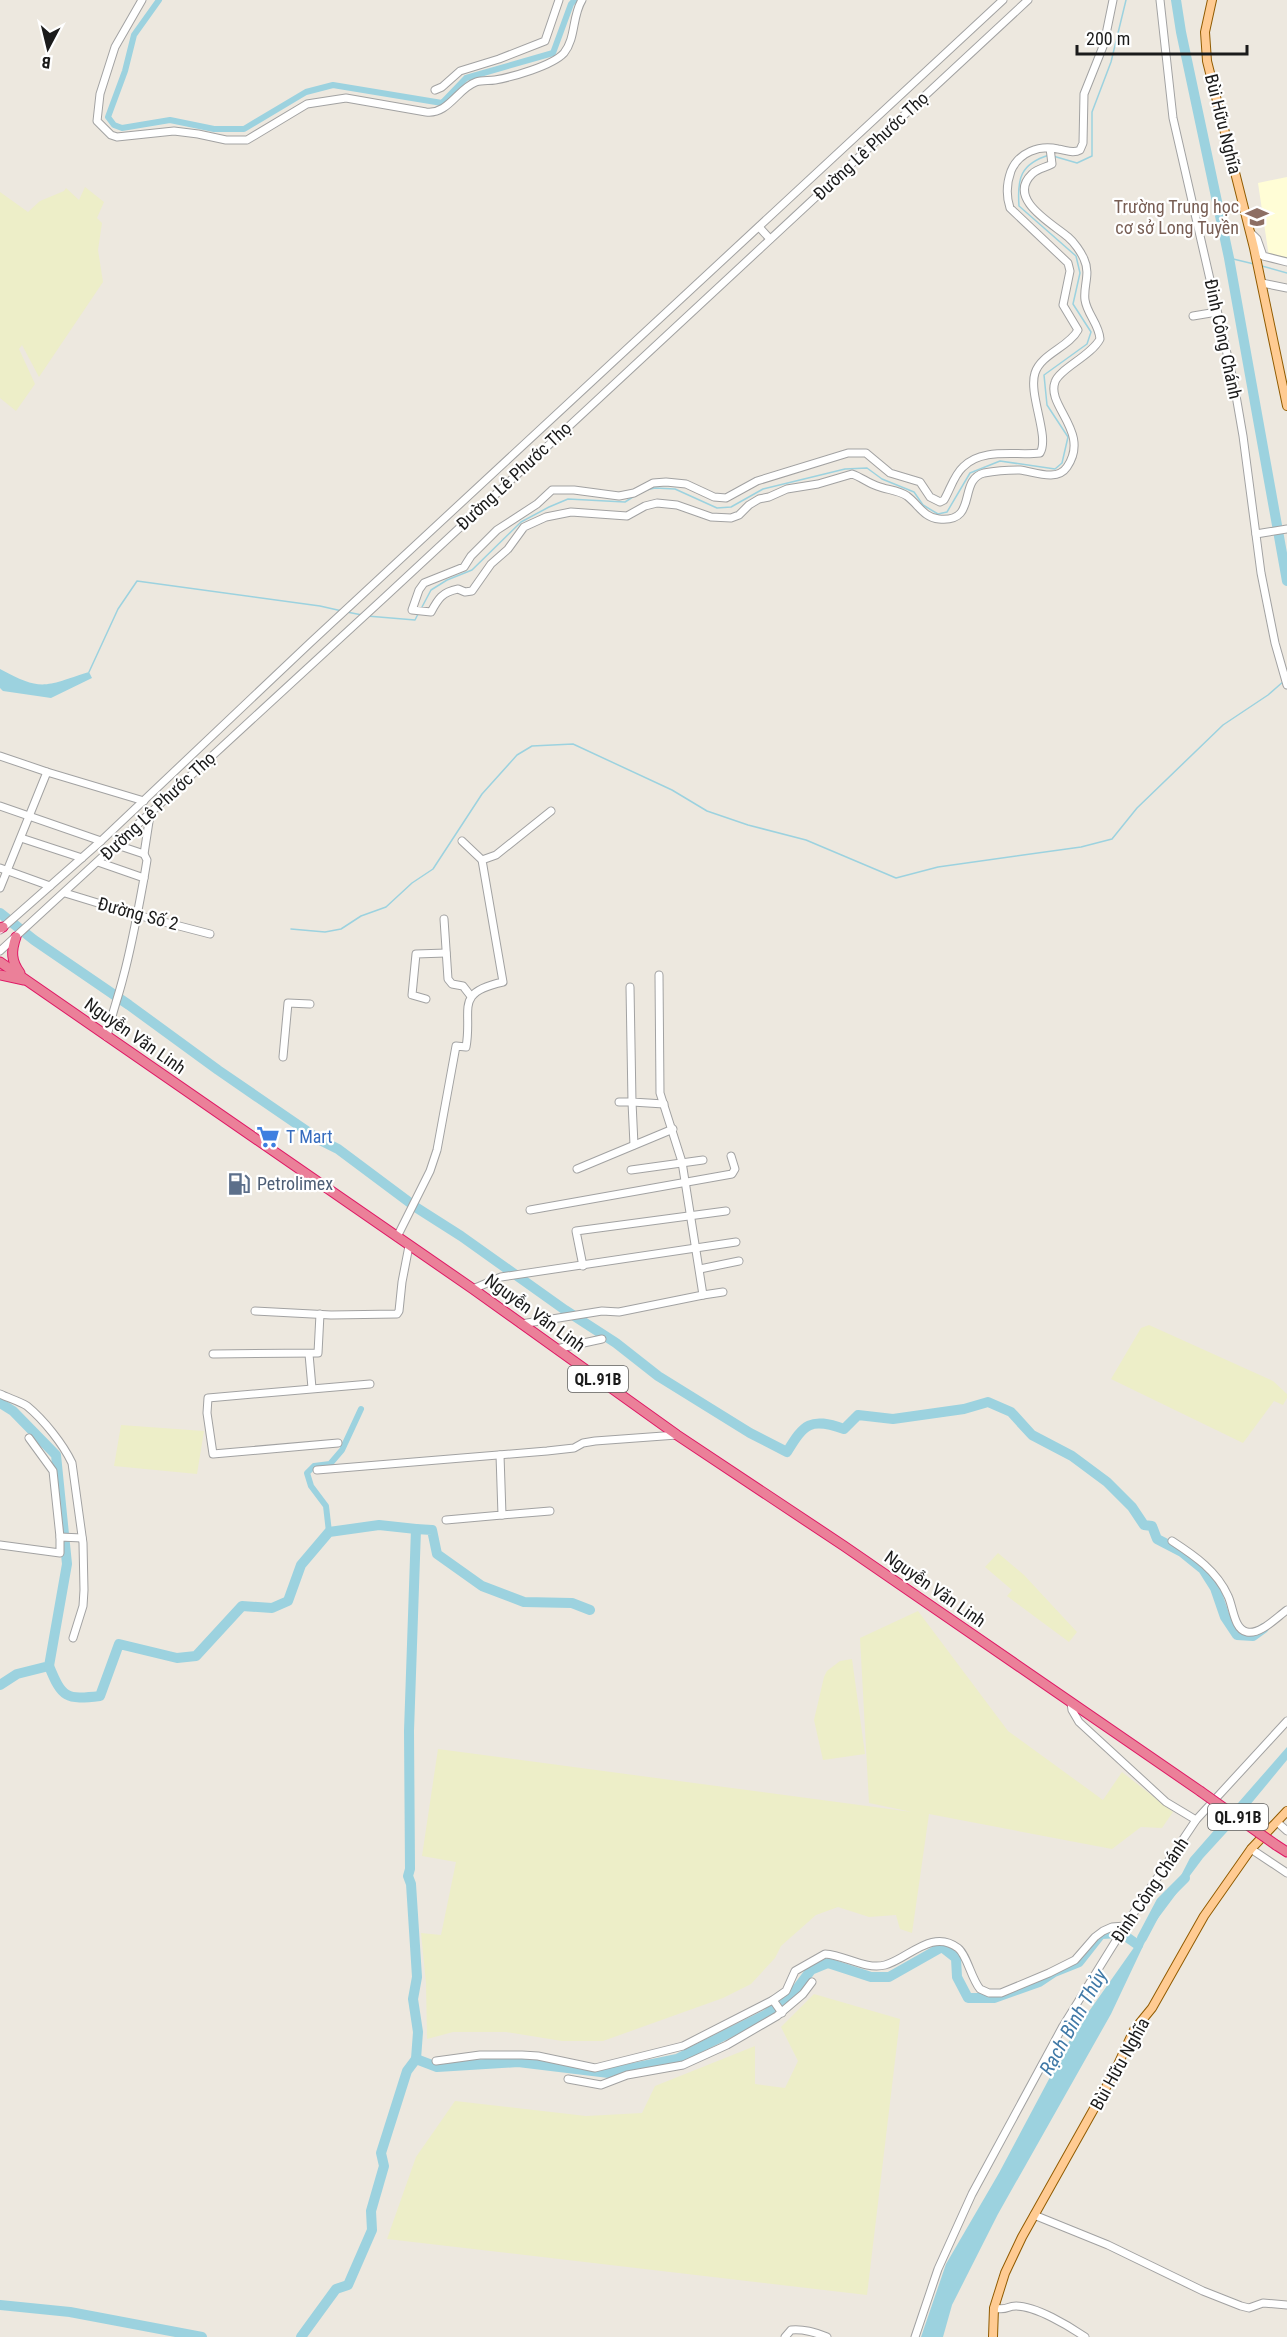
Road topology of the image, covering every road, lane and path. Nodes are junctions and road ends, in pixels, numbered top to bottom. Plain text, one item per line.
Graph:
1 (142, 0) edge
2 (559, 0) edge
3 (582, 0) edge
4 (1003, 0) edge
5 (1028, 0) edge
6 (1113, 0) edge
7 (1160, 0) edge
8 (1212, 0) edge
9 (435, 90) dead end
10 (1051, 149) junction
11 (759, 227) junction
12 (1250, 232) junction
13 (770, 239) junction
14 (1287, 262) edge
15 (1261, 280) junction
16 (1287, 288) edge
17 (1217, 312) junction
18 (1193, 316) dead end
19 (1287, 406) edge
20 (1287, 529) edge
21 (1256, 534) junction
22 (413, 547) junction
23 (424, 559) junction
24 (1286, 682) edge
25 (0, 756) edge
26 (47, 772) junction
27 (166, 780) junction
28 (175, 791) junction
29 (144, 801) junction
30 (0, 806) edge
31 (551, 811) dead end
32 (150, 815) junction
33 (30, 817) junction
34 (21, 838) junction
35 (101, 841) junction
36 (462, 842) dead end
37 (117, 845) junction
38 (144, 854) junction
39 (82, 858) junction
40 (482, 860) junction
41 (98, 862) junction
42 (4, 870) edge
43 (144, 878) junction
44 (50, 886) junction
45 (0, 888) edge
46 (65, 893) junction
47 (137, 915) junction
48 (444, 919) dead end
49 (1, 928) edge
50 (210, 934) dead end
51 (16, 937) junction
52 (0, 951) edge
53 (446, 952) junction
54 (0, 962) edge
55 (0, 975) edge
56 (659, 975) dead end
57 (25, 980) junction
58 (630, 987) dead end
59 (470, 995) junction
60 (426, 999) dead end
61 (310, 1004) dead end
62 (107, 1036) junction
63 (284, 1057) dead end
64 (619, 1102) dead end
65 (632, 1102) junction
66 (664, 1104) junction
67 (673, 1129) junction
68 (634, 1145) junction
69 (731, 1156) dead end
70 (703, 1160) dead end
71 (682, 1162) junction
72 (577, 1169) dead end
73 (631, 1170) dead end
74 (686, 1184) junction
75 (530, 1210) dead end
76 (726, 1211) dead end
77 (691, 1215) junction
78 (397, 1237) junction
79 (736, 1242) dead end
80 (410, 1246) junction
81 (697, 1249) junction
82 (739, 1261) dead end
83 (583, 1266) junction
84 (700, 1269) junction
85 (473, 1289) junction
86 (723, 1292) dead end
87 (703, 1295) junction
88 (255, 1311) dead end
89 (320, 1314) junction
90 (521, 1324) junction
91 (602, 1339) dead end
92 (556, 1349) junction
93 (213, 1354) dead end
94 (309, 1354) junction
95 (370, 1384) dead end
96 (312, 1388) junction
97 (0, 1394) edge
98 (677, 1435) junction
99 (29, 1438) dead end
100 (338, 1443) dead end
101 (500, 1455) junction
102 (318, 1470) dead end
103 (550, 1511) dead end
104 (502, 1515) junction
105 (446, 1520) dead end
106 (61, 1537) junction
107 (80, 1538) junction
108 (1172, 1541) dead end
109 (0, 1545) edge
110 (1287, 1610) edge
111 (73, 1638) dead end
112 (1071, 1703) junction
113 (1287, 1721) edge
114 (1287, 1811) edge
115 (1196, 1820) junction
116 (1277, 1822) junction
117 (1287, 1830) edge
118 (1251, 1849) junction
119 (1287, 1852) edge
120 (1287, 1873) edge
121 (1122, 1931) junction
122 (812, 1982) dead end
123 (774, 2001) junction
124 (782, 2012) junction
125 (436, 2061) dead end
126 (568, 2079) dead end
127 (1034, 2215) junction
128 (1287, 2306) edge
129 (994, 2308) junction
130 (785, 2337) edge
131 (826, 2337) edge
132 (915, 2337) edge
133 (993, 2337) edge
134 (1085, 2337) edge

1 - 3 street
2 - 9 street
4 - 11 street, Đường Lê Phước Thọ
5 - 13 street, Đường Lê Phước Thọ
6 - 10 street
7 - 17 street, Đinh Công Chánh
8 - 12 main road, Bùi Hữu Nghĩa
10 - 10 street
11 - 13 street
11 - 22 street, Đường Lê Phước Thọ
12 - 14 street
12 - 15 main road, Bùi Hữu Nghĩa
13 - 23 street, Đường Lê Phước Thọ
15 - 16 street
15 - 19 main road
17 - 18 street
17 - 21 street, Đinh Công Chánh
20 - 21 street
21 - 24 street, Đinh Công Chánh
22 - 23 street
22 - 27 street, Đường Lê Phước Thọ
23 - 28 street, Đường Lê Phước Thọ
25 - 26 street
26 - 29 street
26 - 33 street
27 - 28 street
27 - 29 street, Đường Lê Phước Thọ
28 - 32 street, Đường Lê Phước Thọ
29 - 35 street, Đường Lê Phước Thọ
30 - 33 street
31 - 40 street
32 - 37 street, Đường Lê Phước Thọ
32 - 38 street
33 - 34 street
33 - 35 street
34 - 39 street
34 - 42 street
35 - 39 street, Đường Lê Phước Thọ
36 - 40 street
37 - 38 street
37 - 41 street, Đường Lê Phước Thọ
38 - 43 street
39 - 44 street, Đường Lê Phước Thọ
40 - 59 street
41 - 43 street
41 - 46 street, Đường Lê Phước Thọ
42 - 44 street
42 - 45 street
43 - 47 street
44 - 49 street, Đường Lê Phước Thọ
46 - 47 street, Đường Số 2
46 - 51 street, Đường Lê Phước Thọ
47 - 50 street, Đường Số 2
47 - 62 street
48 - 53 street
51 - 52 street, Đường Lê Phước Thọ
51 - 57 highway
53 - 59 street
53 - 60 street
54 - 57 highway, Nguyễn Văn Linh / QL.91B
55 - 57 highway
56 - 66 street
57 - 62 highway, Nguyễn Văn Linh / QL.91B
58 - 65 street
59 - 78 street
61 - 63 street
62 - 78 highway, Nguyễn Văn Linh / QL.91B
64 - 65 street
65 - 66 street
65 - 68 street
66 - 67 street
67 - 68 street
67 - 71 street
68 - 72 street
69 - 74 street
70 - 71 street
71 - 73 street
71 - 74 street
74 - 75 street
74 - 77 street
76 - 77 street
77 - 81 street
77 - 83 street
78 - 80 highway, Nguyễn Văn Linh / QL.91B
79 - 81 street
80 - 85 highway, Nguyễn Văn Linh / QL.91B
80 - 89 street
81 - 83 street
81 - 84 street
82 - 84 street
83 - 85 street
84 - 87 street
85 - 90 highway, Nguyễn Văn Linh / QL.91B
86 - 87 street
87 - 90 street
88 - 89 street
89 - 94 street
90 - 92 highway, Nguyễn Văn Linh / QL.91B
91 - 92 street
92 - 98 highway, Nguyễn Văn Linh / QL.91B
93 - 94 street
94 - 96 street
95 - 96 street
96 - 100 street
97 - 107 street
98 - 101 street
98 - 112 highway, Nguyễn Văn Linh / QL.91B
99 - 106 street
101 - 102 street
101 - 104 street
103 - 104 street
104 - 105 street
106 - 107 street
106 - 109 street
107 - 111 street
108 - 110 street
112 - 115 street
112 - 119 highway, Nguyễn Văn Linh / QL.91B, bridge
113 - 115 street, Đinh Công Chánh
114 - 116 main road, Bùi Hữu Nghĩa
115 - 121 street, Đinh Công Chánh
116 - 117 street
116 - 118 main road, Bùi Hữu Nghĩa
118 - 120 street
118 - 127 main road, Bùi Hữu Nghĩa
121 - 123 street
121 - 132 street, Đinh Công Chánh
122 - 124 street
123 - 124 street
123 - 125 street
124 - 126 street
127 - 128 street
127 - 129 main road, Bùi Hữu Nghĩa
129 - 133 main road, Bùi Hữu Nghĩa
129 - 134 street
130 - 131 street

